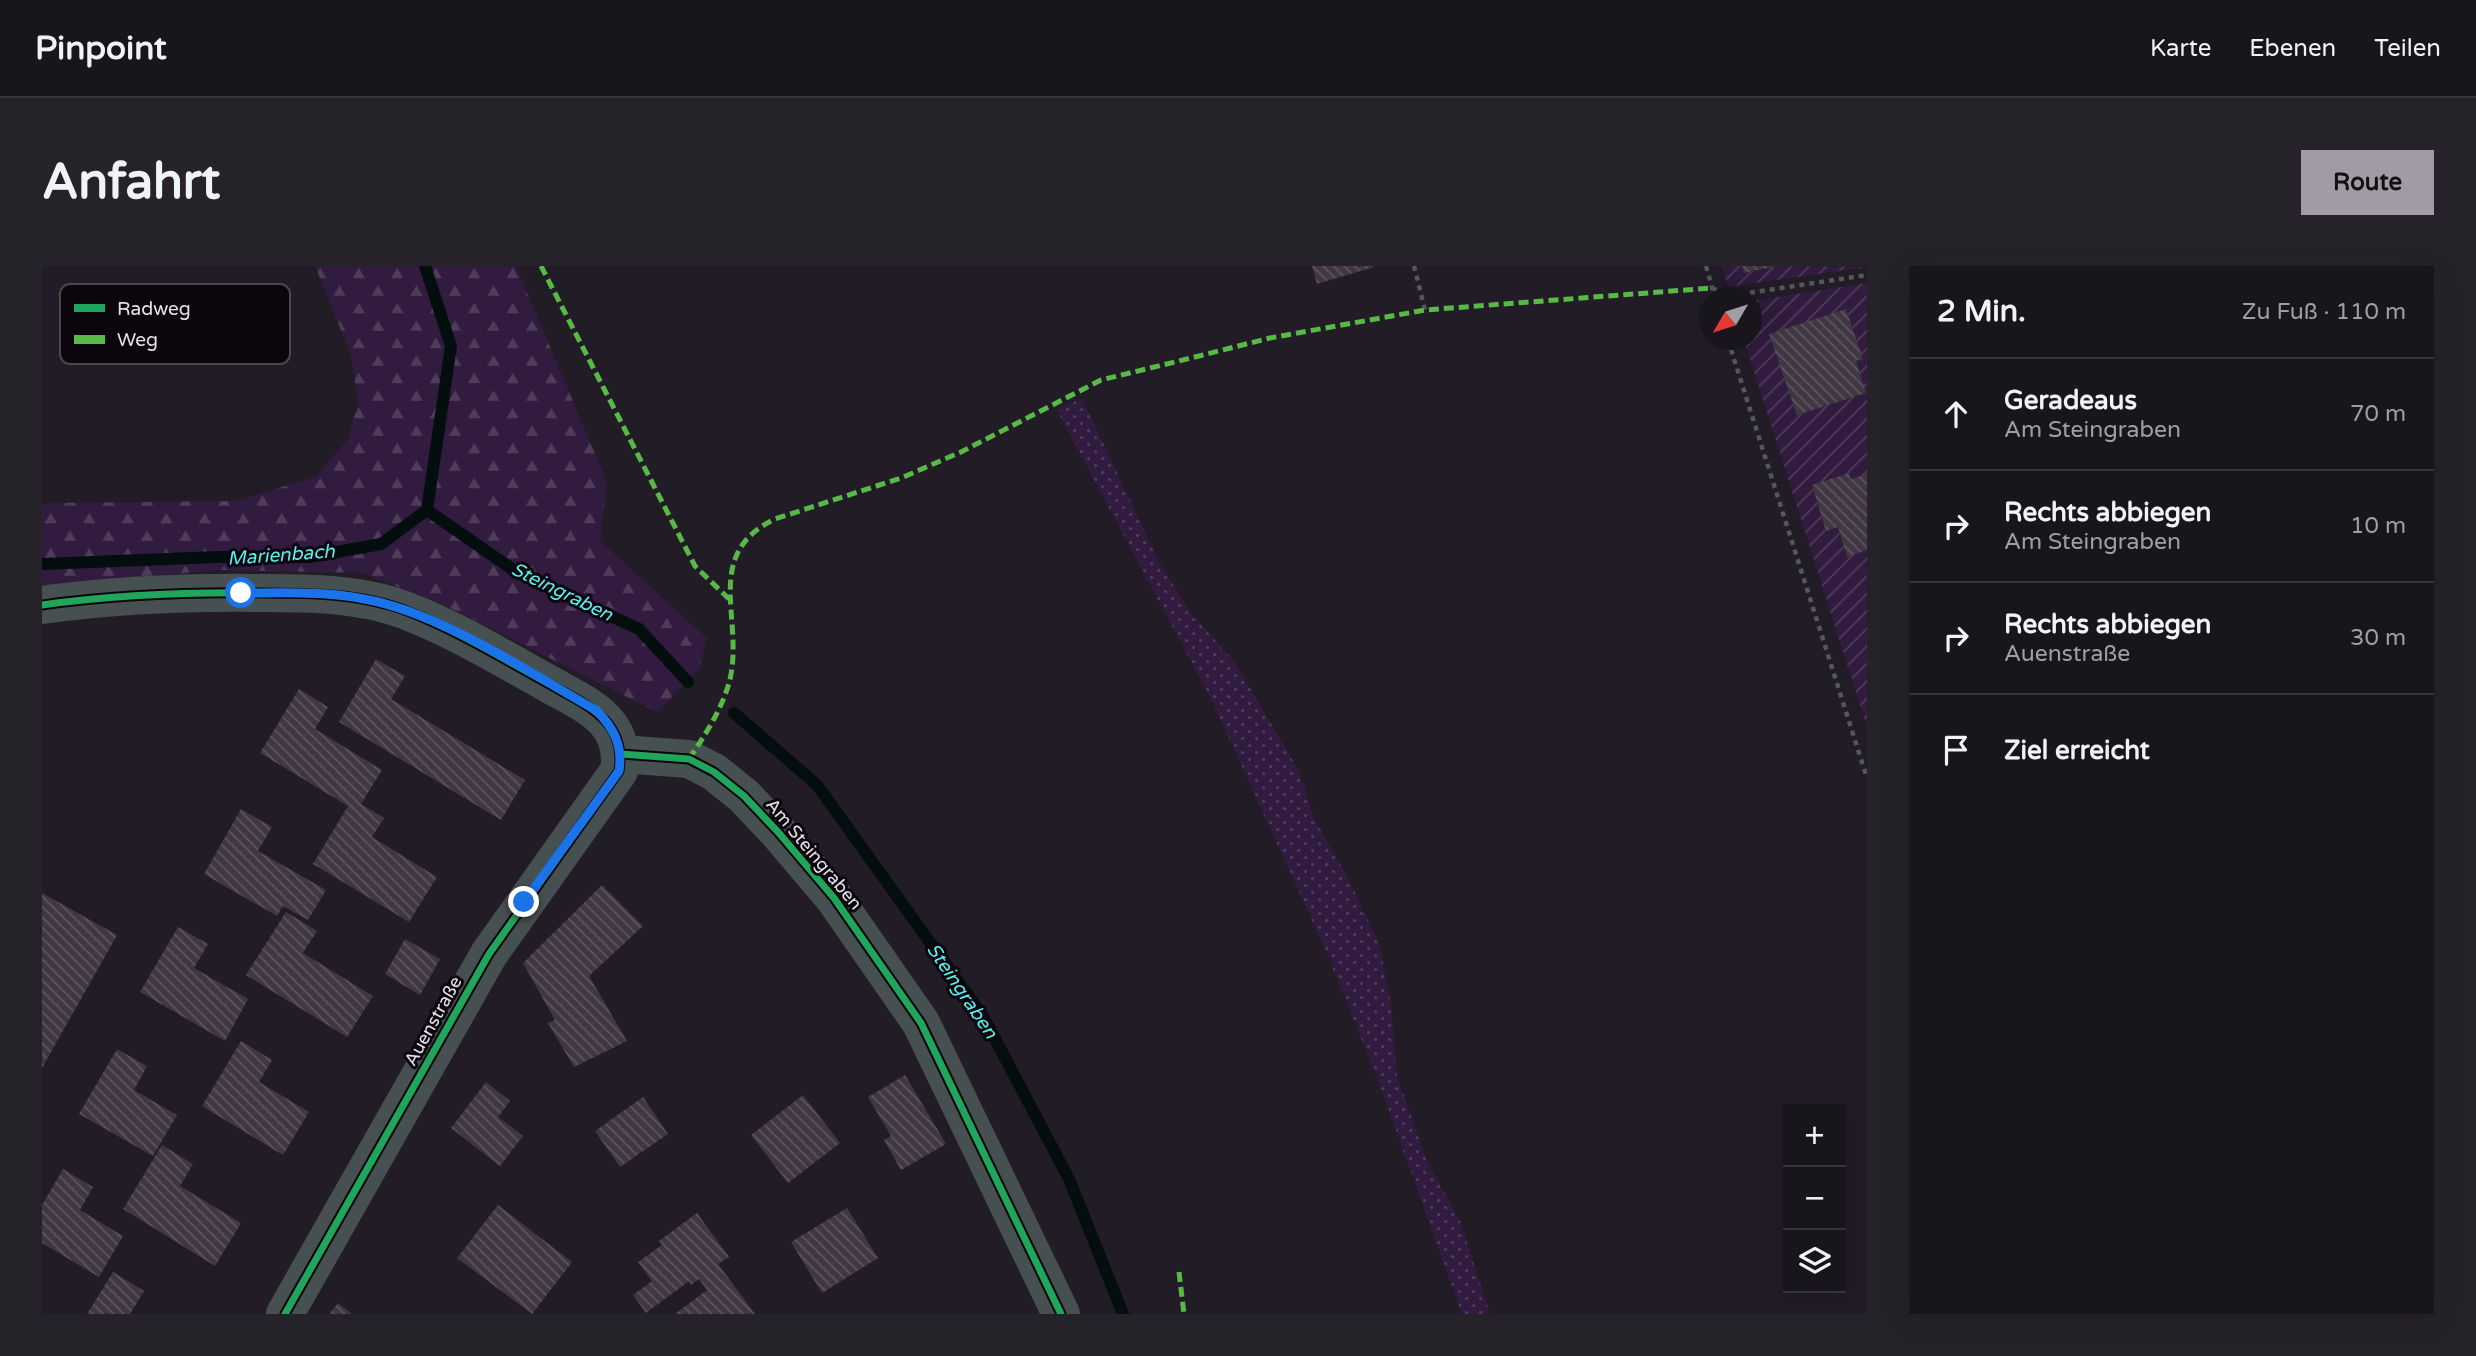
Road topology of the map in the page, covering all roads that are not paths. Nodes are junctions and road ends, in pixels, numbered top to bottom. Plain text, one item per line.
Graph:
1 (42, 606) edge
2 (621, 754) junction
3 (285, 1314) edge
4 (1061, 1314) edge

1 - 2 street
2 - 3 street, Auenstraße
2 - 4 street, Am Steingraben

